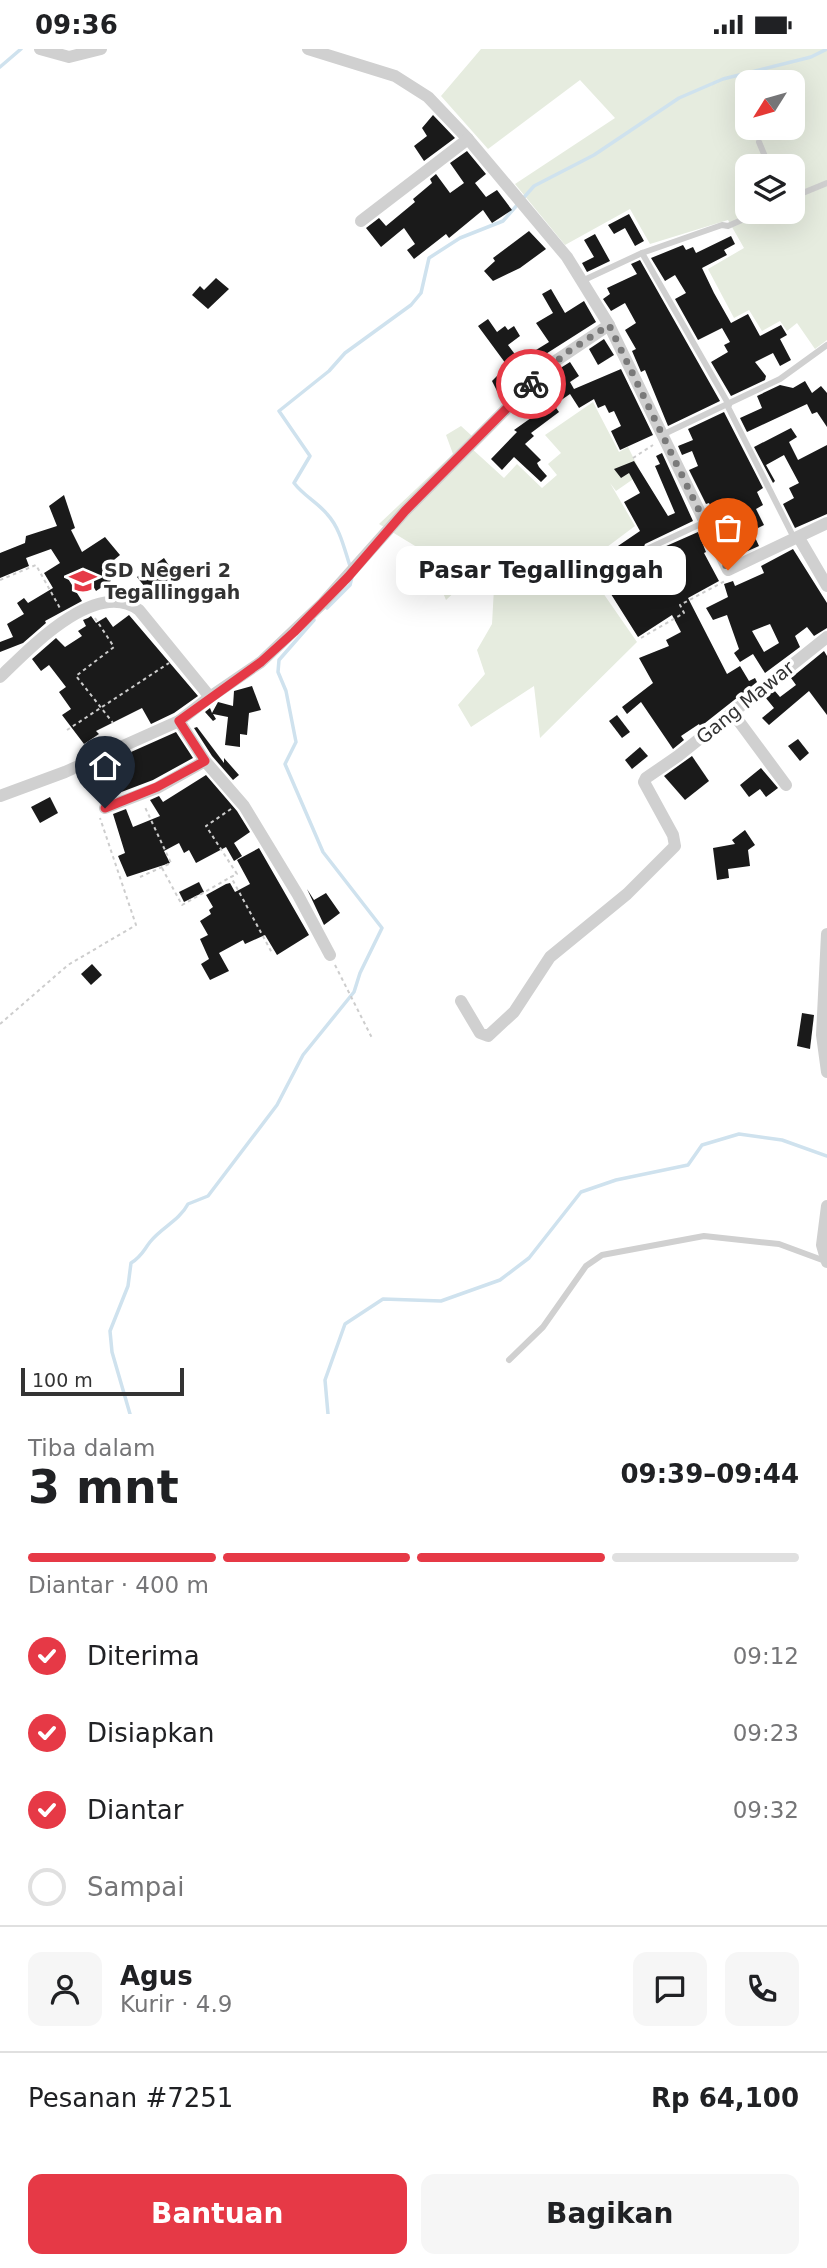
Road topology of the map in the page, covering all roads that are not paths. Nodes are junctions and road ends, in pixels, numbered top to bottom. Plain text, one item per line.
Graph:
1 (40, 49) edge
2 (101, 49) edge
3 (308, 49) edge
4 (468, 139) junction
5 (759, 142) dead end
6 (764, 154) edge
7 (827, 183) edge
8 (805, 192) edge
9 (360, 221) dead end
10 (735, 223) edge
11 (642, 253) junction
12 (584, 280) junction
13 (609, 325) junction
14 (827, 345) edge
15 (728, 405) junction
16 (665, 437) junction
17 (705, 522) junction
18 (827, 523) edge
19 (797, 539) junction
20 (657, 567) dead end
21 (827, 586) edge
22 (827, 637) edge
23 (0, 677) edge
24 (210, 697) junction
25 (732, 712) junction
26 (179, 721) junction
27 (205, 761) junction
28 (786, 785) dead end
29 (0, 796) edge
30 (105, 808) road end
31 (827, 934) edge
32 (330, 955) road end
33 (461, 1000) dead end
34 (827, 1072) edge
35 (827, 1206) edge
36 (827, 1262) edge
37 (509, 1360) dead end

1 - 2 street
3 - 4 street
4 - 9 street
4 - 12 street
5 - 6 lane
7 - 8 lane
10 - 11 lane
11 - 12 lane
11 - 15 lane
12 - 13 street
13 - 16 street
13 - 24 street
14 - 15 lane
15 - 16 lane
15 - 19 lane
16 - 17 street
17 - 19 street
17 - 20 lane
18 - 19 street
19 - 21 street
22 - 25 street, Gang Mawar
23 - 24 street
24 - 26 street
25 - 28 street
25 - 33 street, Gang Mawar
26 - 27 street
26 - 29 street
27 - 30 street
27 - 32 street
31 - 34 street
35 - 36 street
36 - 37 lane

